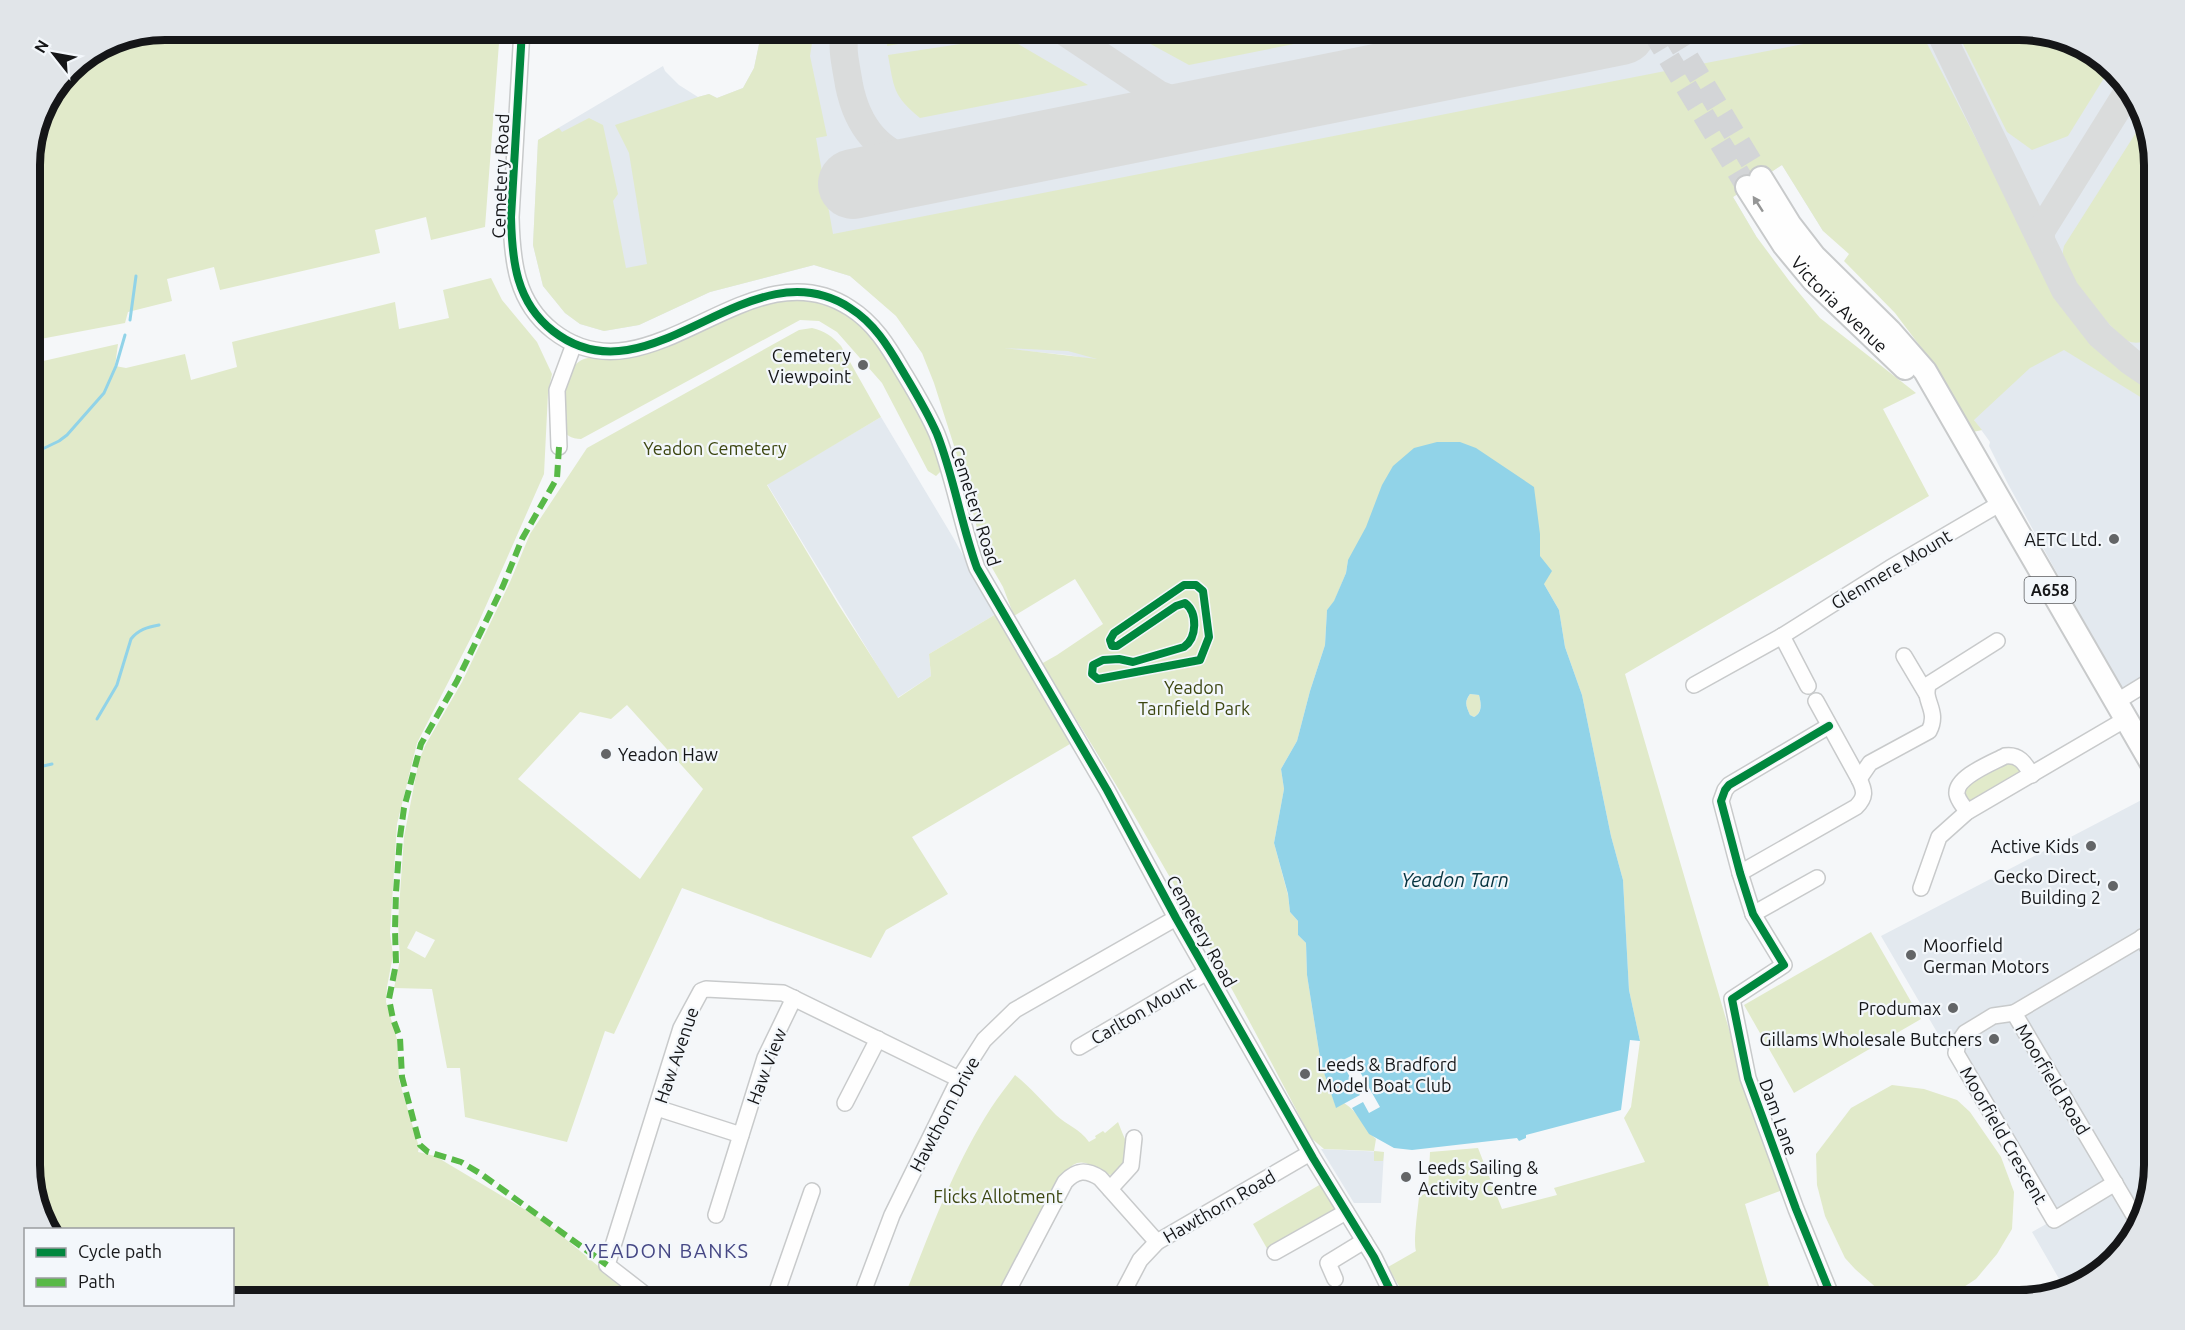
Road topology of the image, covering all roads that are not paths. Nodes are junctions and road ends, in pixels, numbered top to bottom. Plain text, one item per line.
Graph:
1 (521, 40) edge
2 (1754, 183) tunnel mouth
3 (574, 344) junction
4 (559, 447) dead end
5 (2001, 503) junction
6 (1782, 636) junction
7 (1996, 641) dead end
8 (1904, 656) dead end
9 (1694, 685) dead end
10 (1808, 686) dead end
11 (2144, 688) edge
12 (1926, 693) junction
13 (1816, 701) dead end
14 (2121, 710) junction
15 (1829, 726) junction
16 (2144, 750) edge
17 (2032, 775) junction
18 (1859, 779) junction
19 (1967, 812) junction
20 (1740, 873) junction
21 (1817, 878) dead end
22 (1921, 888) dead end
23 (1753, 914) junction
24 (1176, 918) junction
25 (2144, 936) edge
26 (1207, 972) junction
27 (794, 998) junction
28 (2014, 1013) junction
29 (878, 1039) junction
30 (1078, 1047) dead end
31 (959, 1079) junction
32 (845, 1104) dead end
33 (657, 1108) junction
34 (741, 1135) junction
35 (1134, 1138) dead end
36 (1310, 1153) junction
37 (2115, 1183) junction
38 (1110, 1189) junction
39 (812, 1191) dead end
40 (1346, 1212) junction
41 (716, 1215) dead end
42 (2134, 1215) edge
43 (1364, 1240) junction
44 (1157, 1242) junction
45 (1275, 1252) dead end
46 (1335, 1279) dead end
47 (639, 1290) edge
48 (777, 1290) edge
49 (864, 1290) edge
50 (1008, 1290) edge
51 (1124, 1290) edge
52 (1390, 1290) edge
53 (1829, 1290) edge

1 - 3 street, Cemetery Road
2 - 5 highway, Victoria Avenue / A658
3 - 4 street
3 - 24 street, Cemetery Road
5 - 6 street, Glenmere Mount
5 - 14 highway, Victoria Avenue / A658
6 - 9 street, Glenmere Mount
6 - 10 street
7 - 12 street
8 - 12 street
11 - 14 street
12 - 18 street
13 - 15 street
14 - 16 highway, Victoria Avenue / A658
14 - 17 street
15 - 18 street
15 - 20 street
17 - 19 street
17 - 19 street
18 - 20 street
19 - 22 street
20 - 23 street
21 - 23 street
23 - 53 street, Dam Lane
24 - 26 street, Cemetery Road
24 - 31 street, Hawthorn Drive
25 - 28 street, Moorfield Road
26 - 30 street, Carlton Mount
26 - 36 street, Cemetery Road
27 - 29 street, Haw Avenue
27 - 33 street, Haw Avenue
27 - 34 street, Haw View
28 - 37 street, Moorfield Road
28 - 37 street, Moorfield Crescent
29 - 31 street, Haw Avenue
29 - 32 street
31 - 49 street, Hawthorn Drive
33 - 34 street
33 - 47 street, Haw Avenue
34 - 41 street, Haw View
35 - 38 street
36 - 40 street, Cemetery Road
36 - 44 street, Hawthorn Road
37 - 42 street, Moorfield Road
38 - 44 street
38 - 50 street
39 - 48 street
40 - 43 street, Cemetery Road
40 - 45 street
43 - 46 street
43 - 52 street, Cemetery Road
44 - 51 street, Hawthorn Road

